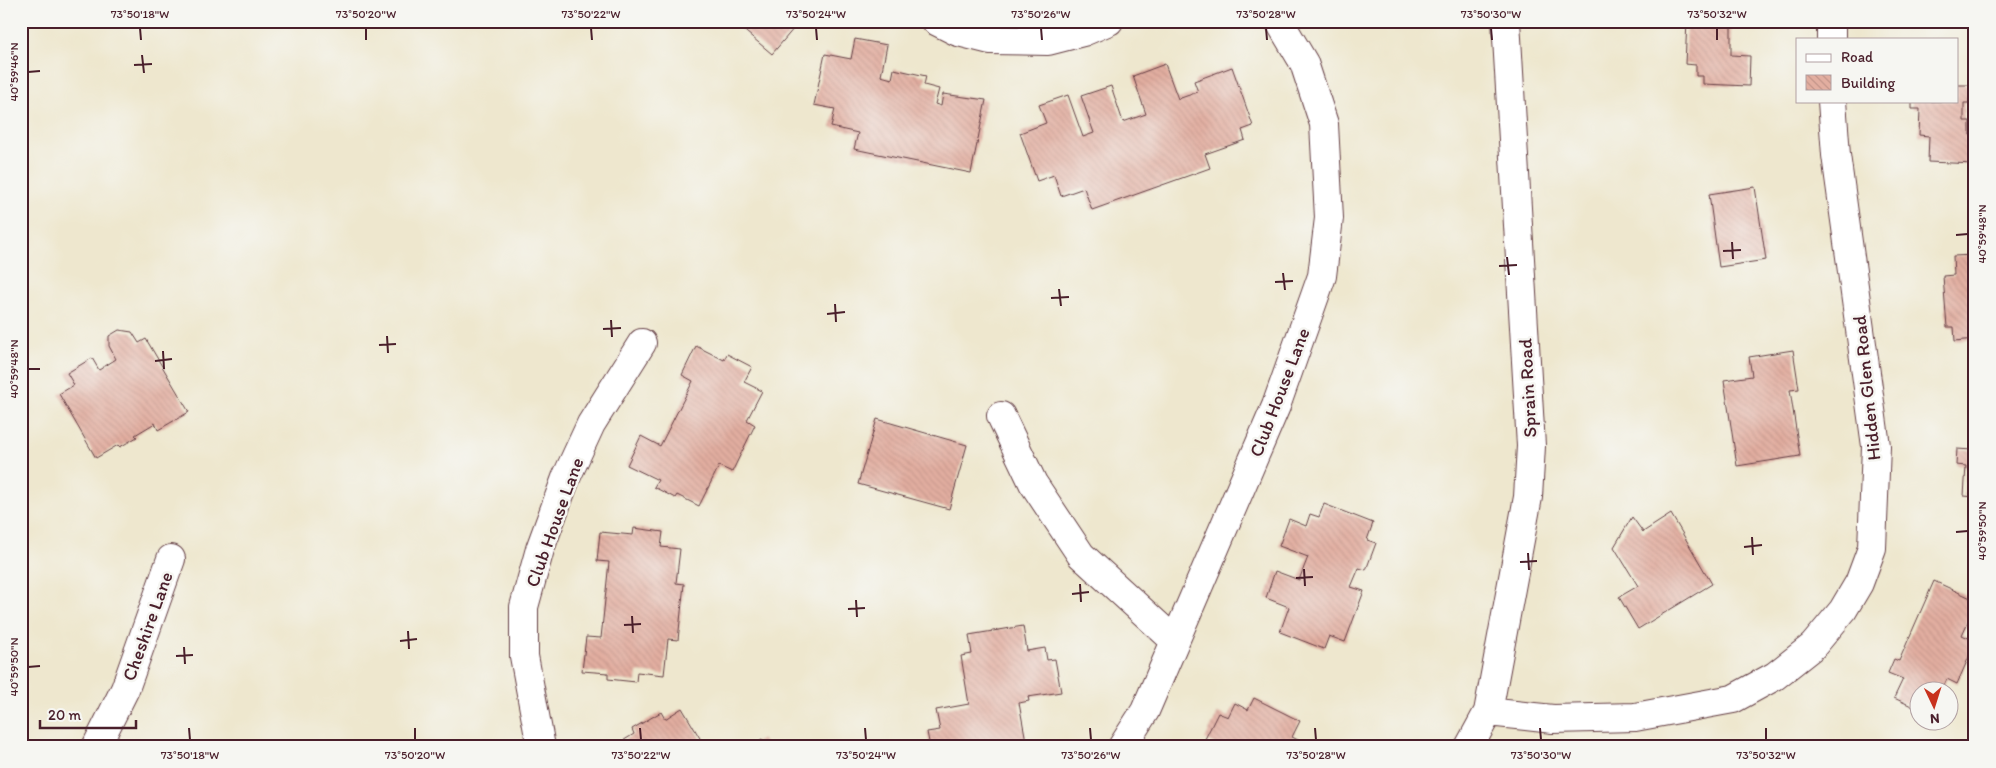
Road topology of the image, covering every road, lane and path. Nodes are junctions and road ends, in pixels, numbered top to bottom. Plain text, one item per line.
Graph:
1 (936, 21) edge
2 (1109, 21) edge
3 (1279, 21) edge
4 (1506, 21) edge
5 (1831, 21) edge
6 (1830, 38) edge
7 (1832, 102) edge
8 (642, 343) dead end
9 (1001, 416) dead end
10 (171, 559) dead end
11 (1175, 641) junction
12 (1488, 712) junction
13 (96, 747) edge
14 (540, 747) edge
15 (1122, 747) edge
16 (1469, 747) edge

1 - 2 street
3 - 11 street, Club House Lane
4 - 12 street, Sprain Road
5 - 6 street
7 - 12 street, Hidden Glen Road
8 - 14 street, Club House Lane
9 - 11 street
10 - 13 street, Cheshire Lane
11 - 15 street, Club House Lane
12 - 16 street, Sprain Road

